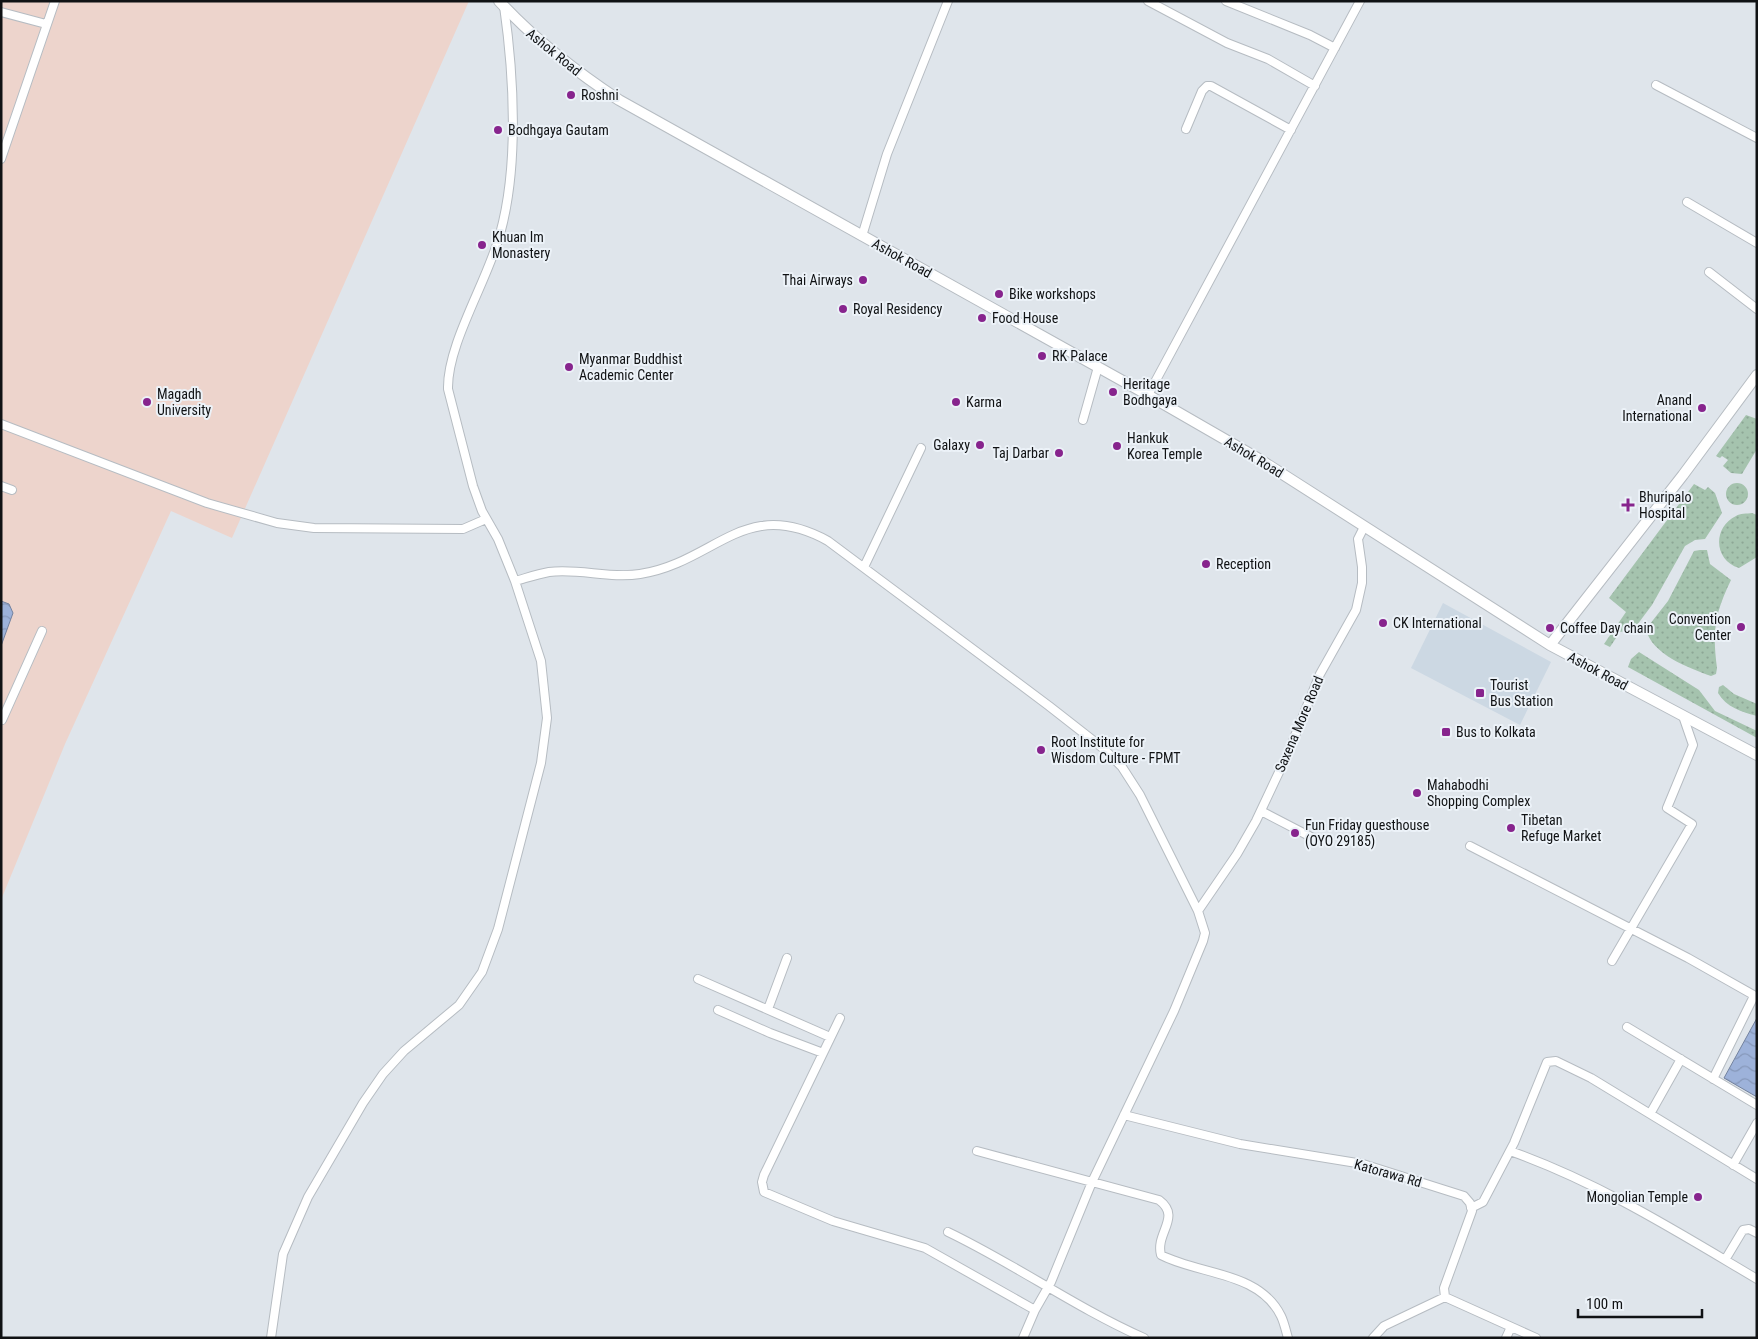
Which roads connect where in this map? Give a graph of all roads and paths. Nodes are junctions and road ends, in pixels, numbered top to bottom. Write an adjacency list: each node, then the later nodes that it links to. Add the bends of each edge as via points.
1 (54, 1): 8 (street)
2 (948, 1): 17 (street, via 887,154)
3 (1148, 1): 10 (street, via 1227,44 1268,58)
4 (1226, 1): 9 (street)
5 (1360, 1): 9 (street)
6 (502, 4): 17 (street, Ashok Road, via 562,61 619,100); 29 (street, via 513,117 505,208 492,261 448,377 450,398 470,475)
7 (1, 12): 8 (street)
8 (46, 24): 15 (street)
9 (1335, 48): 10 (street)
10 (1315, 86): 13 (street)
11 (1656, 86): 14 (street)
12 (1186, 129): 13 (street, via 1202,91 1211,86)
13 (1291, 130): 23 (street)
14 (1757, 138)
15 (2, 156)
16 (1687, 202): 18 (street)
17 (862, 236): 21 (street, Ashok Road)
18 (1757, 242)
19 (1709, 272): 20 (street)
20 (1757, 309)
21 (1098, 367): 23 (street, Ashok Road); 24 (street)
22 (1757, 375): 34 (street)
23 (1148, 395): 30 (street, Ashok Road, via 1259,459)
24 (1083, 420)
25 (1, 424): 29 (street, via 207,503 277,524 314,528 463,528)
26 (921, 448): 31 (street)
27 (1, 486): 28 (street)
28 (12, 490)
29 (486, 519): 32 (street)
30 (1364, 527): 34 (street, Ashok Road); 38 (street, Saxena More Road, via 1358,539 1362,584 1356,610 1320,674)
31 (864, 567): 32 (street, via 814,533 788,526 762,525 654,572 623,575 549,572); 41 (street, via 1091,738 1122,767 1140,795)
32 (516, 581): 73 (street, via 541,661 547,718 539,773 493,944 482,972 466,997 383,1074 308,1197 283,1254)
33 (42, 631): 36 (street)
34 (1550, 645): 35 (street, Ashok Road)
35 (1683, 716): 37 (street, Ashok Road); 42 (street, via 1693,745 1667,808 1692,824)
36 (2, 721)
37 (1757, 755)
38 (1261, 812): 39 (street); 41 (street, Saxena More Road)
39 (1313, 838)
40 (1470, 846): 42 (street)
41 (1198, 911): 57 (street, via 1205,933 1203,941)
42 (1631, 928): 44 (street); 46 (street)
43 (787, 958): 48 (street)
44 (1612, 961)
45 (698, 979): 48 (street)
46 (1755, 996): 54 (street)
47 (718, 1010): 52 (street)
48 (768, 1010): 51 (street)
49 (840, 1018): 51 (street)
50 (1627, 1027): 53 (street)
51 (830, 1037): 52 (street)
52 (823, 1053): 71 (street, via 764,1175 761,1187 764,1192 833,1221 925,1248)
53 (1681, 1059): 54 (street); 56 (street)
54 (1713, 1079): 55 (street)
55 (1757, 1105)
56 (1650, 1114): 60 (street, via 1592,1078 1556,1061 1547,1062); 61 (street)
57 (1124, 1116): 63 (street); 64 (street, Katorawa Rd, via 1240,1144 1363,1164 1464,1196)
58 (1757, 1123): 61 (street)
59 (977, 1151): 63 (street)
60 (1510, 1151): 64 (street, via 1483,1202); 67 (street, via 1588,1182)
61 (1733, 1165): 62 (street)
62 (1757, 1179)
63 (1092, 1182): 69 (street); 76 (street, via 1159,1200 1167,1206 1169,1215 1160,1242 1161,1255 1224,1275 1262,1294 1281,1316)
64 (1471, 1208): 70 (street, via 1470,1222 1444,1288)
65 (948, 1232): 69 (street)
66 (1757, 1233): 67 (street, via 1746,1228 1743,1230)
67 (1725, 1260): 68 (street)
68 (1757, 1279)
69 (1049, 1286): 71 (street); 75 (street, via 1085,1309)
70 (1444, 1297): 72 (street); 77 (street, via 1384,1326)
71 (1035, 1310): 74 (street)
72 (1511, 1327): 78 (street); 79 (street)
73 (270, 1338)
74 (1023, 1338)
75 (1144, 1338)
76 (1288, 1338)
77 (1373, 1338)
78 (1506, 1338)
79 (1536, 1338)

